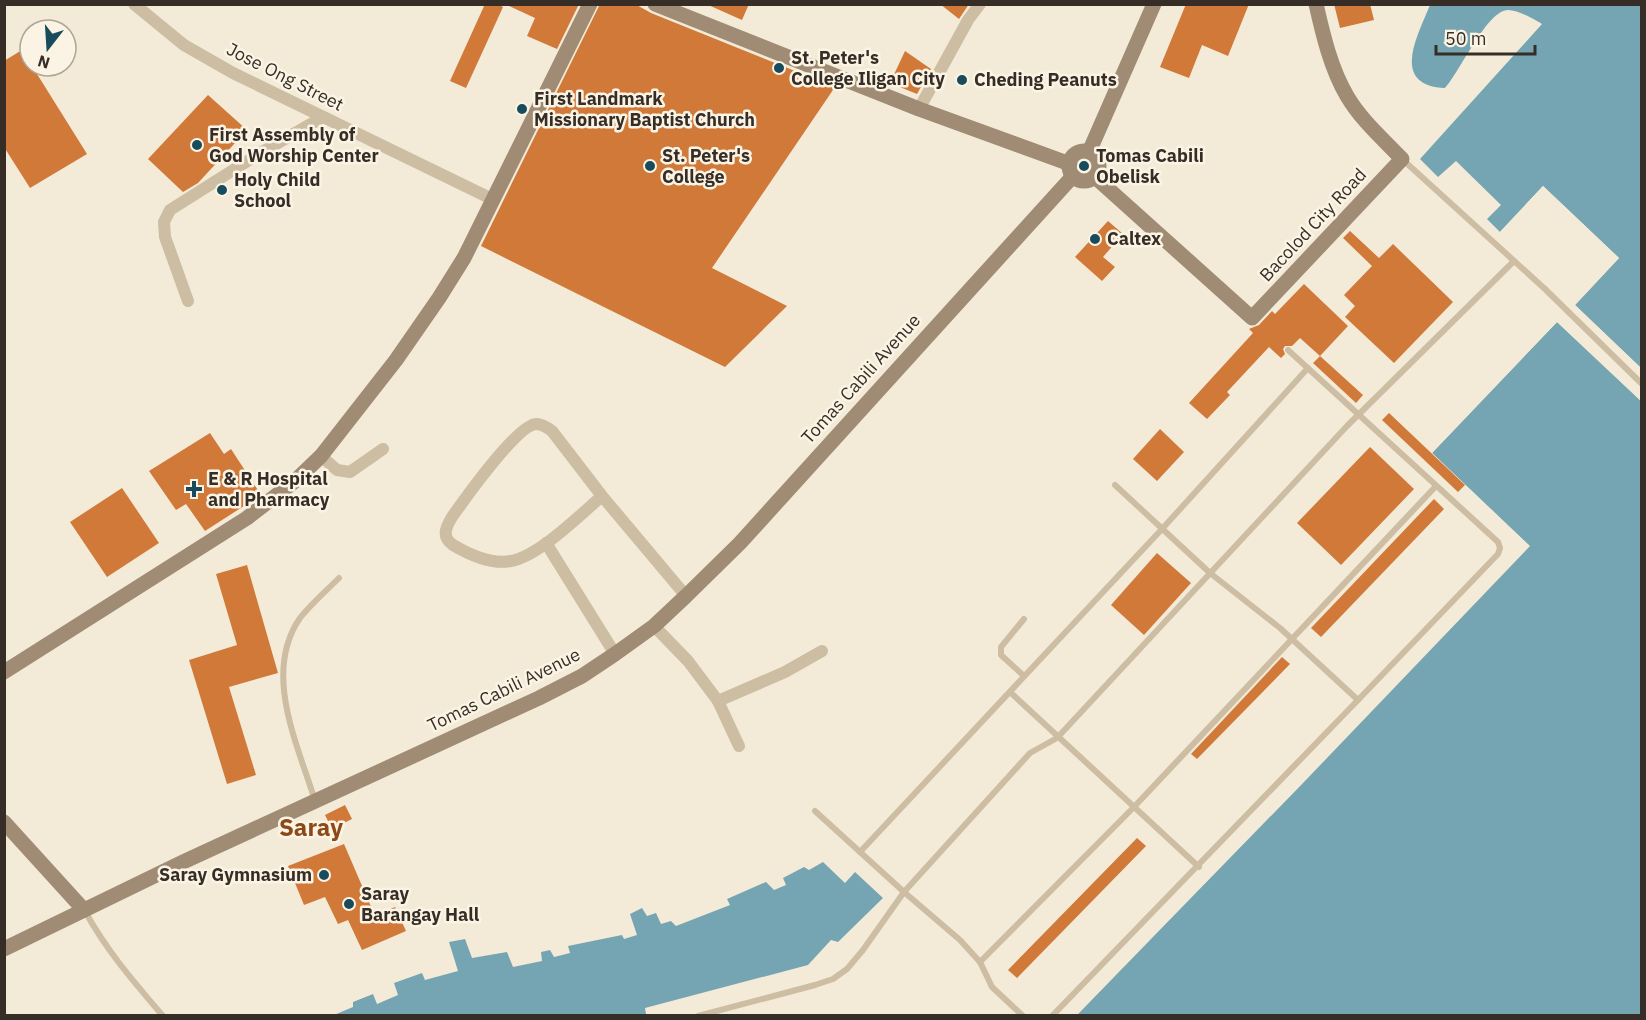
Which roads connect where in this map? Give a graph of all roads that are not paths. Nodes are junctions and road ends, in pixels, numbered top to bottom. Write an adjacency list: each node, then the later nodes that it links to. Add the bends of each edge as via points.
1 (134, 4): 8 (street, Jose Ong Street, via 184,45)
2 (590, 4): 13 (street)
3 (655, 4): 7 (street)
4 (980, 4): 7 (street)
5 (1154, 4): 9 (street)
6 (1316, 4): 10 (street, via 1329,54 1347,97)
7 (920, 109): 11 (street)
8 (323, 117): 13 (street, Jose Ong Street); 15 (street, via 170,210 164,222 165,237)
9 (1089, 152): 11 (street, via 1076,153); 12 (street, via 1100,165)
10 (1402, 159): 12 (street, Bacolod City Road, via 1252,318); 14 (lane)
11 (1071, 170): 12 (street, via 1084,181); 29 (street, Tomas Cabili Avenue, via 740,543)
12 (1095, 177)
13 (494, 200): 21 (street, via 439,298)
14 (1514, 261): 18 (lane); 19 (lane)
15 (188, 301)
16 (1288, 350): 17 (lane)
17 (1308, 368): 19 (lane); 25 (lane)
18 (1641, 384)
19 (1358, 415): 23 (lane); 27 (lane)
20 (383, 449): 21 (street, via 350,472 337,470)
21 (321, 456): 35 (street, via 247,518)
22 (1115, 485): 25 (lane)
23 (1436, 486): 32 (lane); 38 (lane, via 1498,542 1498,554)
24 (602, 496): 26 (street); 26 (street, via 552,431 537,424 529,426 499,456 452,517 445,533 450,543 467,553 494,561 512,561); 29 (street)
25 (1162, 528): 27 (lane); 36 (lane)
26 (546, 543): 34 (street)
27 (1210, 573): 32 (lane); 40 (lane)
28 (339, 578): 42 (lane, via 300,619 287,644 282,669 284,700)
29 (686, 596): 31 (street, Tomas Cabili Avenue)
30 (1024, 619): 36 (lane, via 1000,651)
31 (654, 626): 34 (street, Tomas Cabili Avenue); 39 (street, via 688,661)
32 (1293, 640): 38 (lane); 43 (lane)
33 (822, 651): 39 (street, via 786,672)
34 (615, 654): 42 (street, Tomas Cabili Avenue, via 539,698)
35 (4, 672)
36 (1024, 675): 37 (lane)
37 (1010, 692): 40 (lane); 46 (lane)
38 (1358, 700): 47 (lane)
39 (718, 702): 41 (street)
40 (1057, 738): 43 (lane); 48 (lane, via 1030,753)
41 (739, 746)
42 (315, 801): 49 (street, Tomas Cabili Avenue)
43 (1134, 807): 47 (lane); 51 (lane)
44 (815, 811): 46 (lane)
45 (4, 822): 49 (street)
46 (860, 852): 48 (lane)
47 (1199, 867): 55 (lane)
48 (904, 892): 51 (lane); 53 (lane, via 863,950 833,979)
49 (84, 910): 50 (street, Tomas Cabili Avenue); 52 (lane, via 125,972)
50 (4, 949)
51 (980, 962): 54 (lane, via 992,987)
52 (163, 1016)
53 (698, 1016)
54 (1023, 1016)
55 (1052, 1016)

